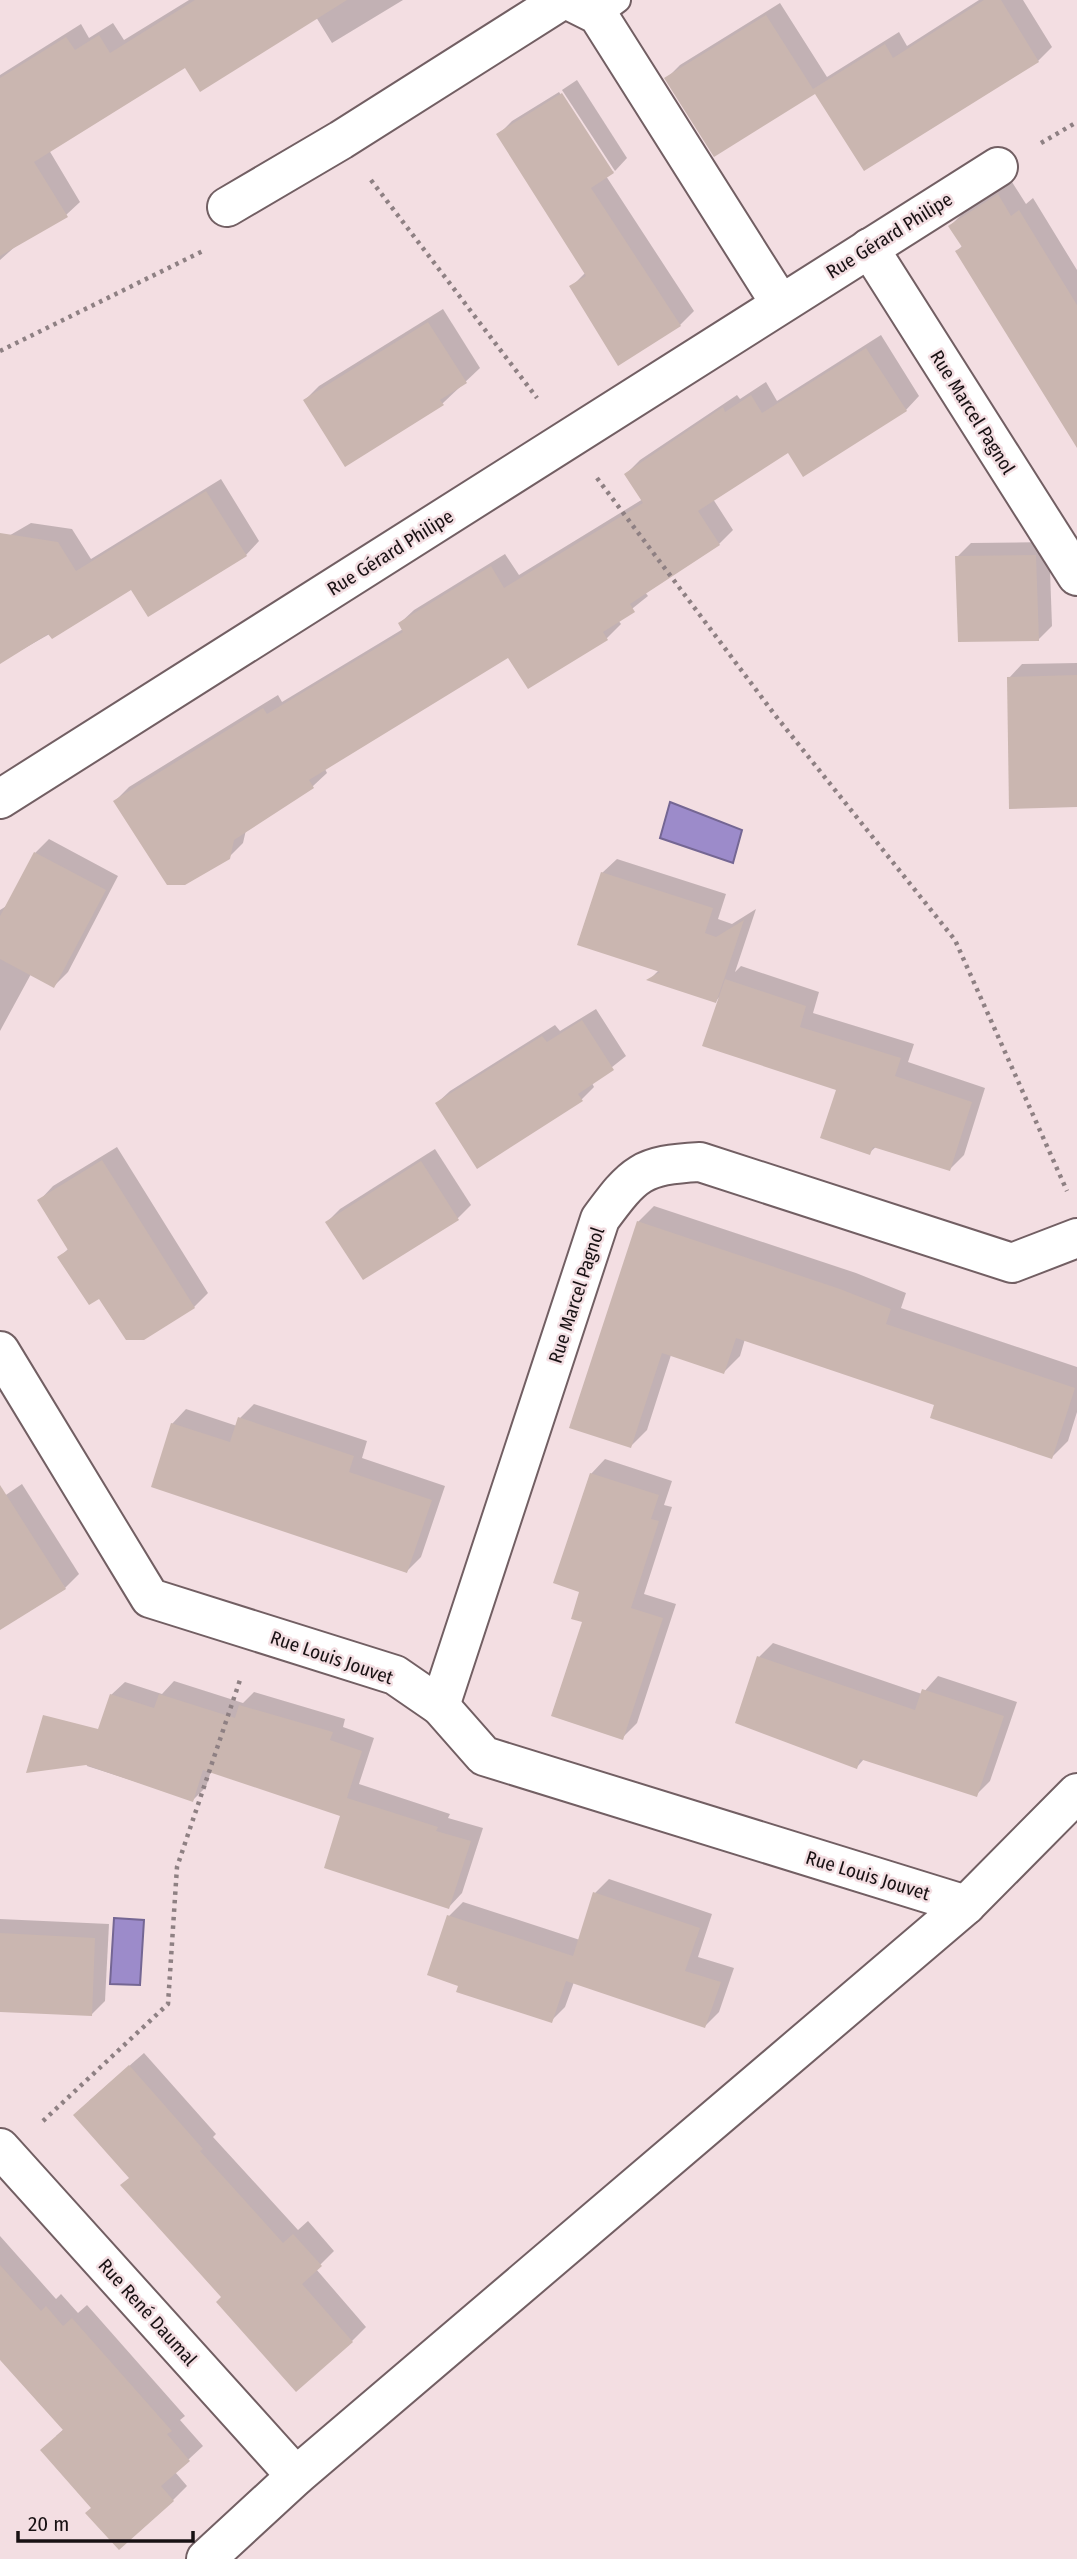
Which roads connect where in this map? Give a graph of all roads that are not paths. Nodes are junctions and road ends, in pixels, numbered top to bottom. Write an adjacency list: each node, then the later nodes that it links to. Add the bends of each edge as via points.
1 (562, 0): 4 (street)
2 (595, 5): 6 (street)
3 (998, 167): 5 (street, Rue Gérard Philipe)
4 (227, 207)
5 (869, 248): 6 (street, Rue Gérard Philipe); 7 (street, Rue Marcel Pagnol)
6 (780, 303): 8 (street, Rue Gérard Philipe)
7 (1077, 576)
8 (0, 799)
9 (1074, 1220): 11 (street, Rue Marcel Pagnol, via 1012,1263 700,1162 661,1164 629,1180 600,1219)
10 (0, 1351): 11 (street, Rue Louis Jouvet, via 150,1598 395,1675)
11 (440, 1706): 13 (street, Rue Louis Jouvet, via 484,1756)
12 (1077, 1793): 13 (street)
13 (966, 1905): 15 (street)
14 (3, 2152): 15 (street, Rue René Daumal)
15 (296, 2476): 16 (street)
16 (206, 2559)

